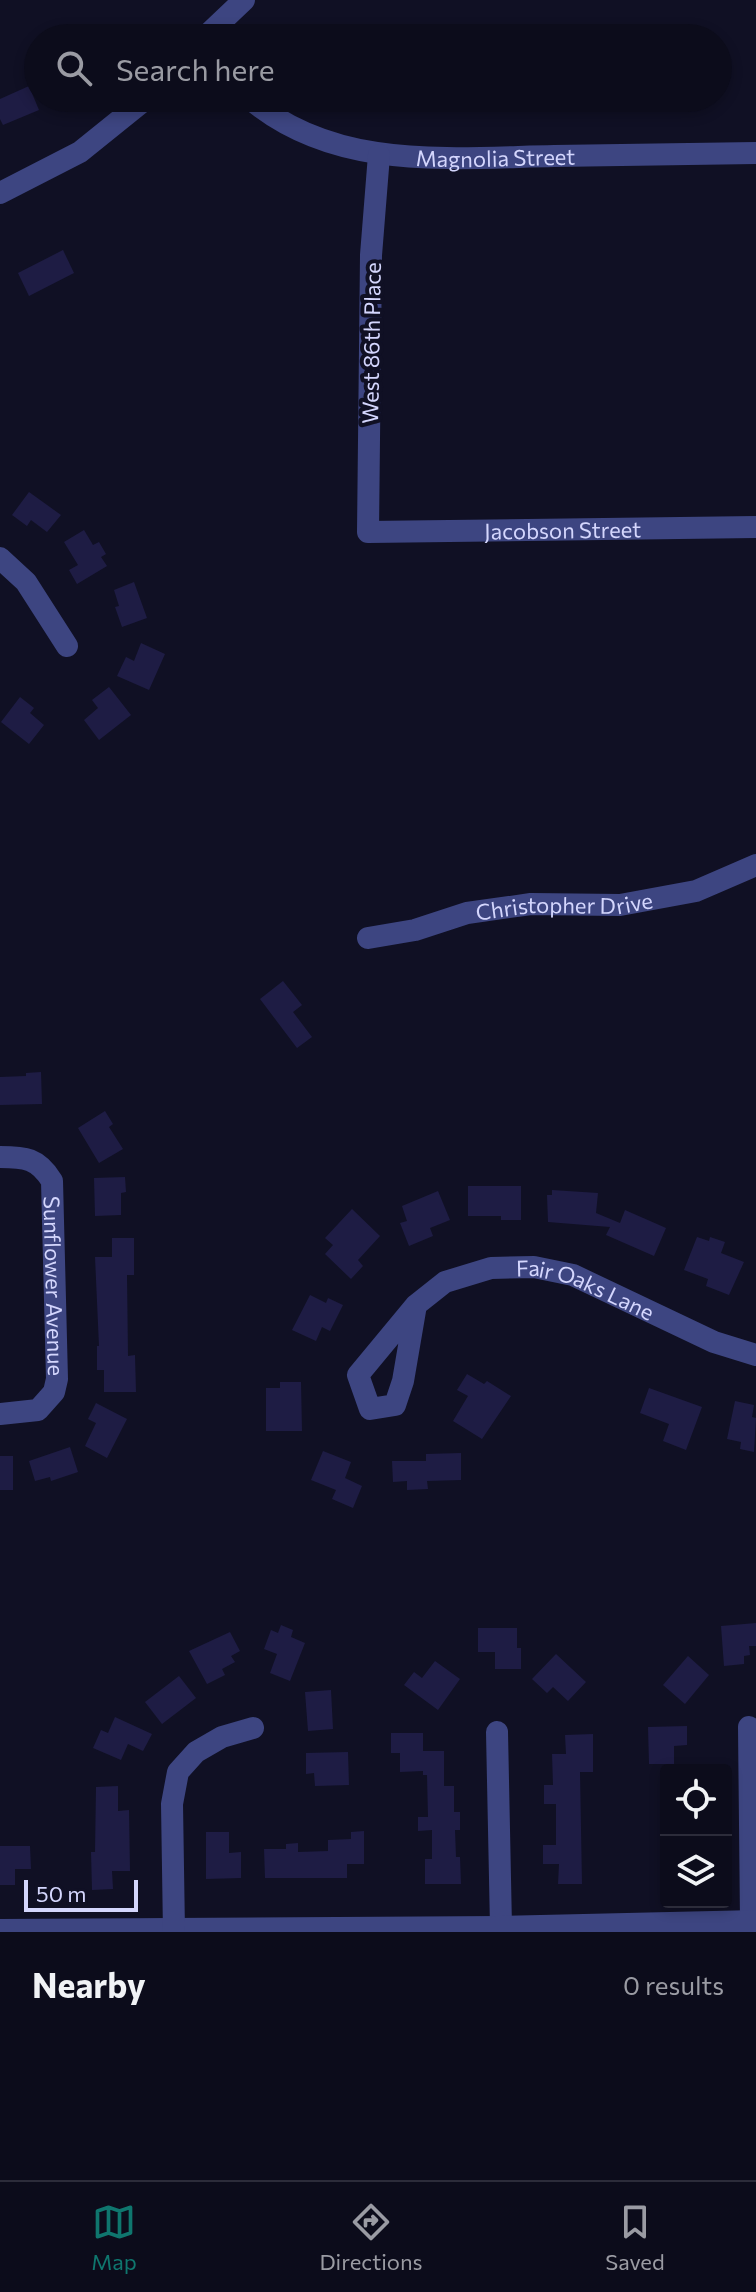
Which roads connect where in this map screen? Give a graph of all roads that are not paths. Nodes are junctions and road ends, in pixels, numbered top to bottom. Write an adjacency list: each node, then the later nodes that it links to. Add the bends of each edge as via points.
1 (244, 0): 2 (street)
2 (219, 24)
3 (130, 112): 7 (street, via 80,152)
4 (268, 112): 6 (street, Magnolia Street, via 317,138)
5 (756, 153): 6 (street, Magnolia Street)
6 (379, 155): 9 (street, West 86th Place, via 371,255)
7 (0, 193)
8 (756, 527): 9 (street, Jacobson Street)
9 (368, 532)
10 (0, 558): 11 (street, via 26,582)
11 (67, 646)
12 (756, 865): 13 (street, Christopher Drive, via 696,891 620,905 531,904 467,913)
13 (368, 938)
14 (0, 1157): 17 (street, Sunflower Avenue, via 36,1160 52,1181 57,1379 46,1403 29,1413)
15 (416, 1305): 16 (street, Fair Oaks Lane, via 445,1282 491,1268 534,1267 573,1275 714,1342)
16 (756, 1355)
17 (0, 1414)
18 (749, 1727): 21 (street)
19 (253, 1728): 24 (street, via 196,1752 178,1772 172,1804)
20 (497, 1732): 22 (street)
21 (754, 1921): 22 (street)
22 (501, 1927): 24 (street)
23 (0, 1930): 24 (street)
24 (174, 1930)

